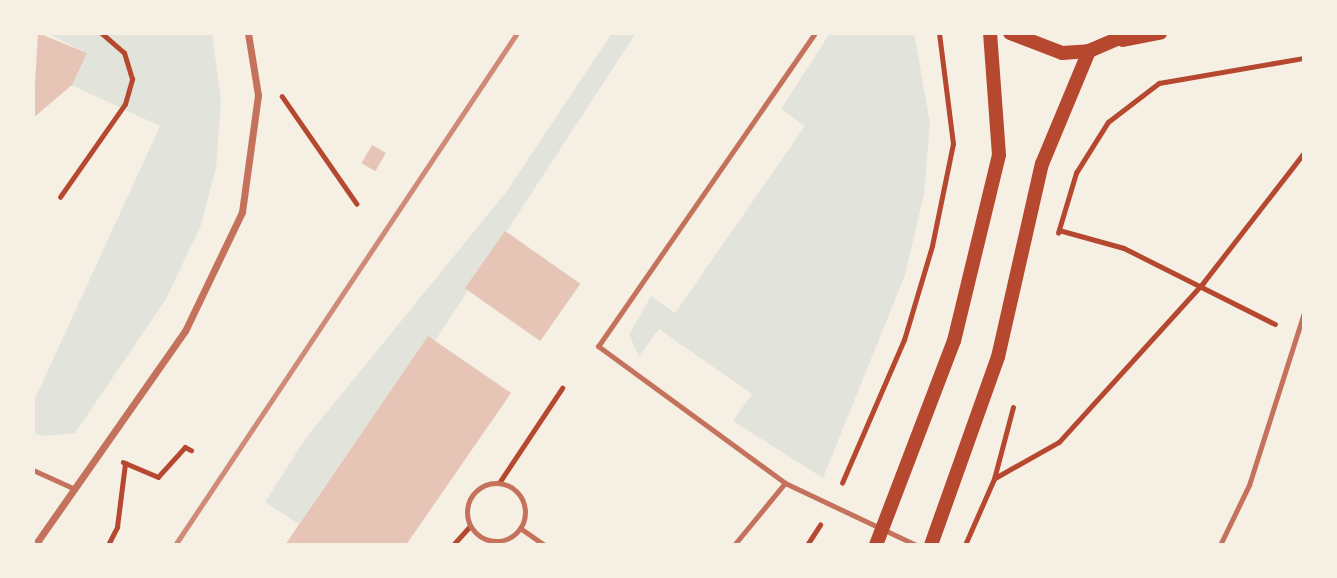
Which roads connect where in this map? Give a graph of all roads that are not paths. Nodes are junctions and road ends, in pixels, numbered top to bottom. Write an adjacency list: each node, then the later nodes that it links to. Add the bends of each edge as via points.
1 (248, 33): 11 (street, via 258,95 242,212 185,331)
2 (815, 33): 10 (lane, via 598,346)
3 (990, 33): 13 (main road, via 999,155 954,341)
4 (1010, 33): 7 (main road, via 1036,47)
5 (1160, 33): 6 (main road)
6 (1127, 37): 7 (main road)
7 (1089, 51): 19 (main road, via 1042,164 999,357)
8 (1304, 313): 20 (lane, via 1249,485)
9 (33, 470): 11 (lane)
10 (785, 483): 13 (lane, via 830,509); 16 (lane)
11 (75, 489): 14 (street)
12 (520, 528): 12 (lane, via 524,503 517,491 499,483 471,496 470,526 498,542); 15 (lane)
13 (883, 531): 17 (main road); 18 (lane)
14 (35, 545)
15 (544, 545)
16 (734, 545)
17 (876, 545)
18 (916, 545)
19 (932, 545)
20 (1220, 545)

